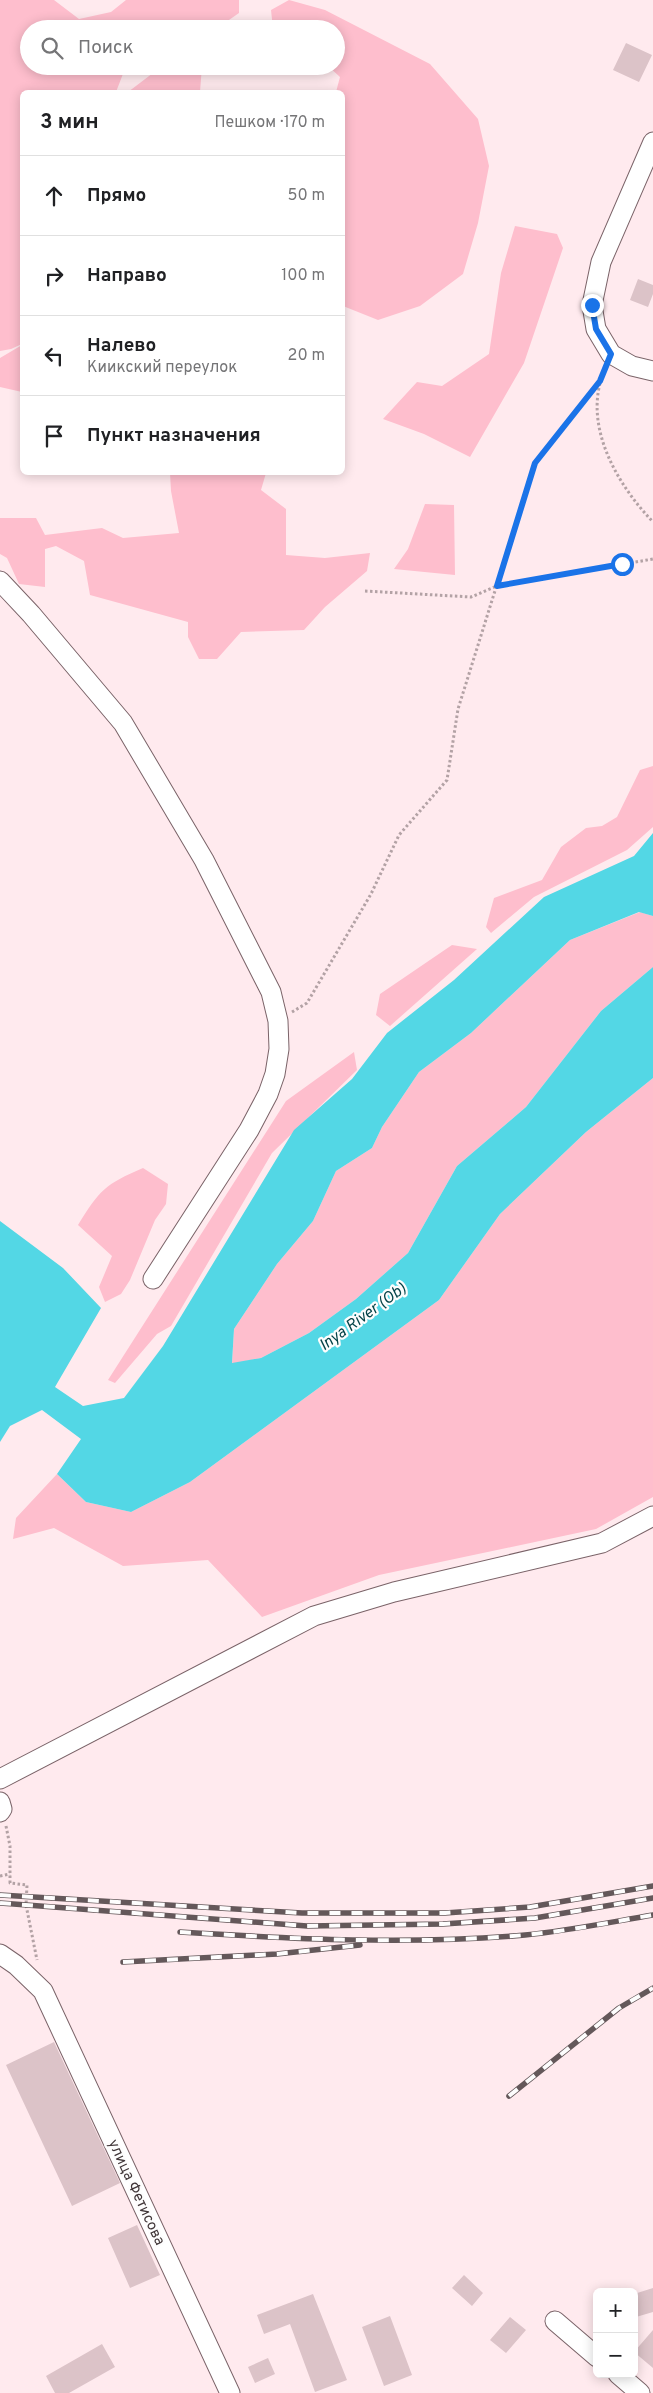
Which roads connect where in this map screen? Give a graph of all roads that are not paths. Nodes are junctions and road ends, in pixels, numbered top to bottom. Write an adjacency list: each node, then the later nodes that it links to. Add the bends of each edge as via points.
1 (653, 142): 2 (street, via 601,262 592,305 596,329 611,354 632,366)
2 (653, 371)
3 (0, 581): 4 (street, via 124,723 204,860 271,992 278,1021 279,1049 268,1094 249,1130)
4 (153, 1279)
5 (653, 1516): 6 (street, via 602,1543 394,1592 314,1616)
6 (0, 1780)
7 (0, 1954): 11 (street, улица Фетисова, via 43,1990)
8 (555, 2322): 9 (street)
9 (593, 2354)
10 (623, 2378): 12 (street)
11 (230, 2393)
12 (640, 2393)

